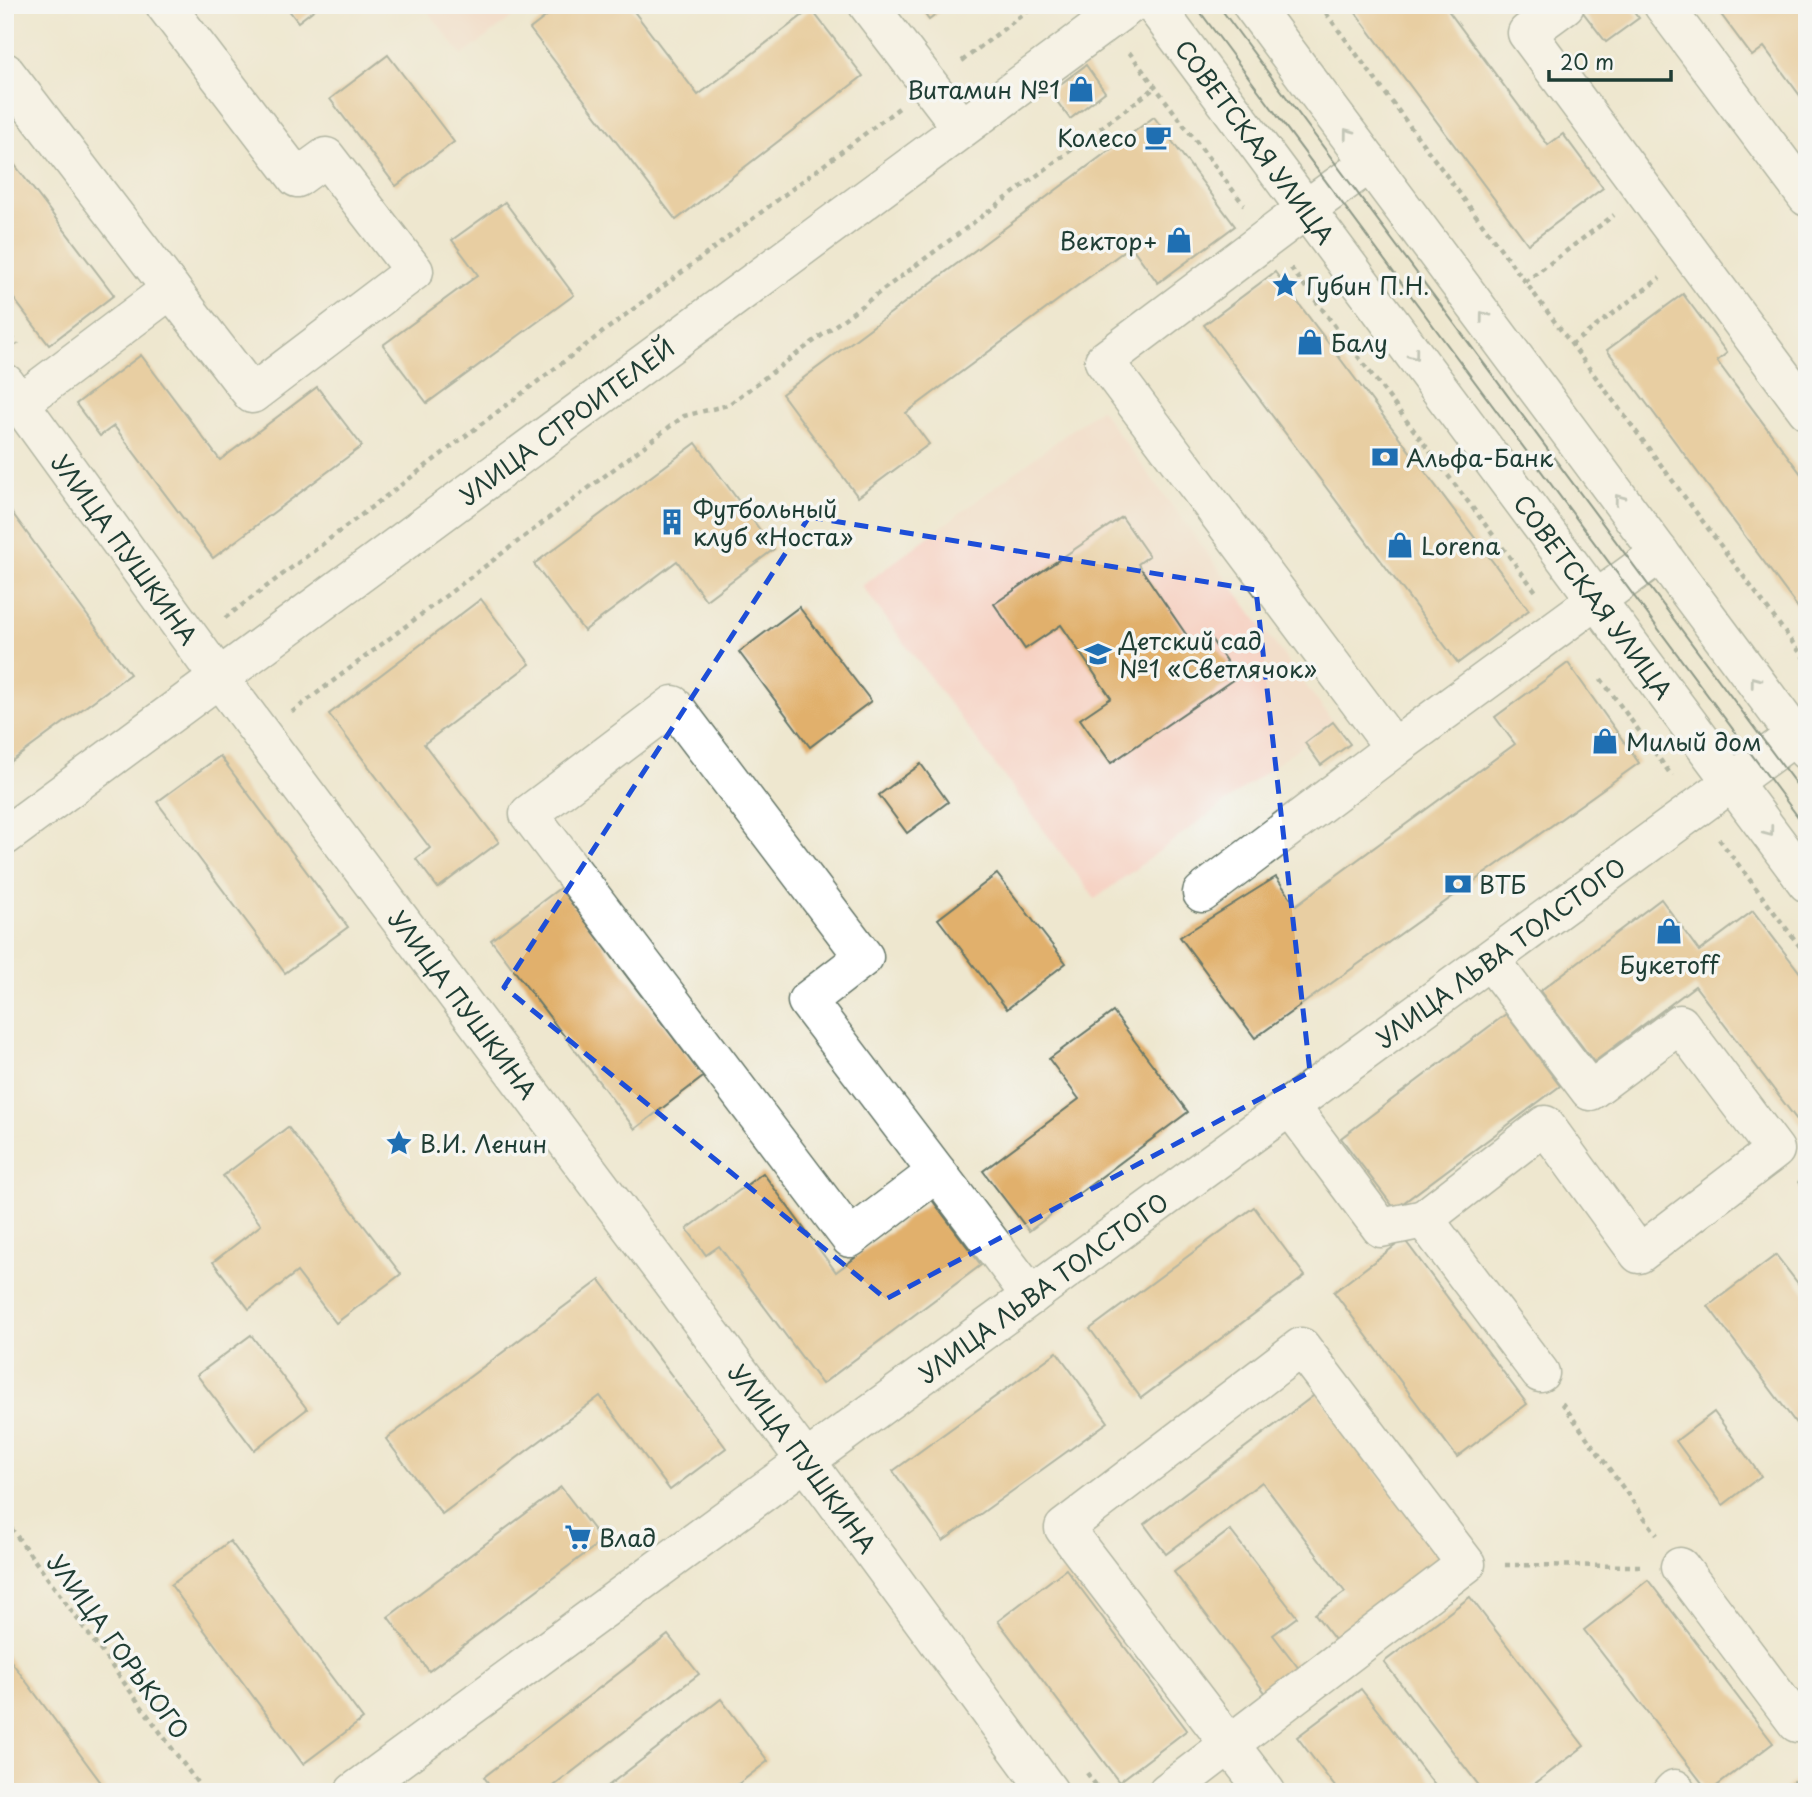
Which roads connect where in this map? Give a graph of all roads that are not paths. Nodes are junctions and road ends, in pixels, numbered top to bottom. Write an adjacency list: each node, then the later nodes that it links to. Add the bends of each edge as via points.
1 (164, 5): 13 (street, via 297,178 326,157 414,271 252,394)
2 (868, 5): 9 (street)
3 (1154, 5): 12 (street, СОВЕТСКАЯ УЛИЦА)
4 (1252, 5): 10 (street, one-way to 4)
5 (1565, 5): 15 (street, via 1527,33)
6 (1663, 5): 11 (street)
7 (1118, 13): 9 (street, УЛИЦА СТРОИТЕЛЕЙ)
8 (5, 72): 13 (street)
9 (962, 128): 18 (street, УЛИЦА СТРОИТЕЛЕЙ)
10 (1370, 163): 12 (street); 16 (street, one-way to 10)
11 (1807, 197)
12 (1306, 209): 17 (street, СОВЕТСКАЯ УЛИЦА, one-way to 17); 20 (street, via 1104,361)
13 (171, 289): 14 (street)
14 (13, 393): 18 (street, УЛИЦА ПУШКИНА)
15 (1807, 410)
16 (1660, 553): 17 (street); 19 (street, one-way to 16)
17 (1596, 600): 20 (street); 21 (street, СОВЕТСКАЯ УЛИЦА)
18 (219, 678): 22 (street, УЛИЦА СТРОИТЕЛЕЙ); 33 (street, УЛИЦА ПУШКИНА)
19 (1803, 738): 21 (street, УЛИЦА ЛЬВА ТОЛСТОГО)
20 (1394, 748): 24 (street)
21 (1732, 782): 23 (street, СОВЕТСКАЯ УЛИЦА, one-way to 23); 25 (street, УЛИЦА ЛЬВА ТОЛСТОГО)
22 (5, 836)
23 (1807, 883)
24 (1202, 893)
25 (1490, 960): 26 (street); 27 (street, УЛИЦА ЛЬВА ТОЛСТОГО)
26 (1590, 1091): 28 (street); 28 (street, via 1680,1024 1775,1150 1639,1254)
27 (1290, 1106): 30 (street, via 1381,1228); 31 (street, УЛИЦА ЛЬВА ТОЛСТОГО)
28 (1545, 1125): 30 (street)
29 (937, 1172): 29 (street, via 807,1001 864,957 673,705 529,814 850,1238); 31 (street)
30 (1424, 1219): 32 (street)
31 (1031, 1296): 33 (street, УЛИЦА ЛЬВА ТОЛСТОГО)
32 (1540, 1373)
33 (806, 1461): 37 (street, УЛИЦА ЛЬВА ТОЛСТОГО); 38 (street, УЛИЦА ПУШКИНА)
34 (1680, 1567): 35 (street, via 1797,1723)
35 (1807, 1716)
36 (1230, 1744): 36 (street, via 1064,1528 1301,1347 1466,1564); 39 (street); 40 (street)
37 (354, 1792)
38 (1049, 1792)
39 (1167, 1792)
40 (1266, 1792)

